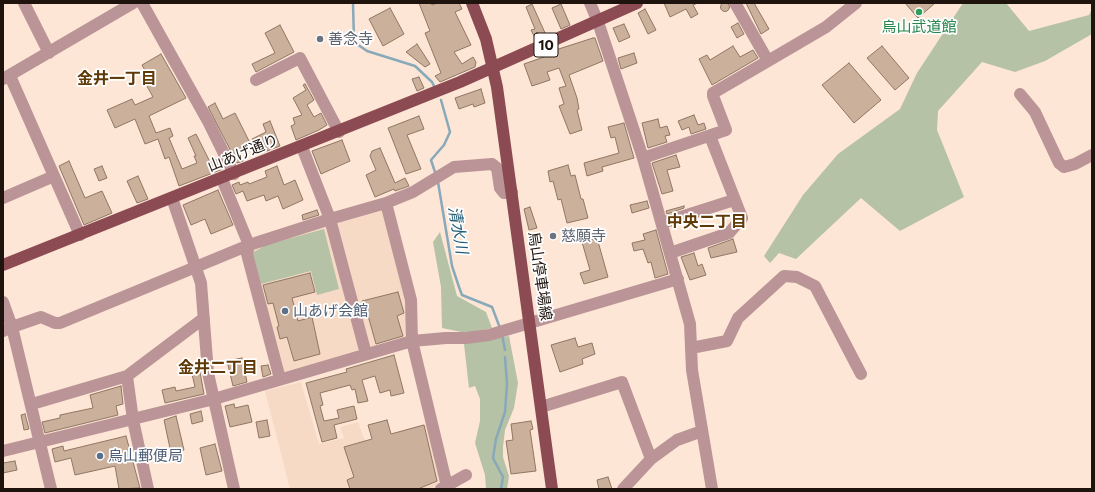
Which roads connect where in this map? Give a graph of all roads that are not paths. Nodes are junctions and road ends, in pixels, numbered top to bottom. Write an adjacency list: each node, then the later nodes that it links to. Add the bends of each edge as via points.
1 (24, 3): 10 (street)
2 (133, 3): 10 (street)
3 (142, 3): 21 (street, via 209,123)
4 (472, 3): 12 (main road, 烏山停車場線)
5 (590, 3): 9 (street)
6 (637, 3): 9 (main road, 10)
7 (735, 3): 11 (street)
8 (856, 3): 11 (street, via 826,27)
9 (598, 22): 12 (main road, 10); 20 (street)
10 (49, 53): 13 (street)
11 (768, 61): 17 (street, via 714,93 726,130)
12 (494, 68): 16 (main road, 山あげ通り); 24 (main road, 烏山停車場線)
13 (6, 78): 22 (street)
14 (256, 80): 16 (street, via 300,58)
15 (1020, 94): 19 (street, via 1035,112 1059,163 1064,167 1069,166)
16 (339, 132): 18 (main road, 山あげ通り)
17 (710, 136): 20 (street); 27 (street)
18 (302, 147): 21 (main road, 山あげ通り); 29 (street)
19 (1092, 154)
20 (643, 158): 30 (street)
21 (234, 174): 23 (main road, 山あげ通り)
22 (54, 176): 25 (street); 31 (street)
23 (222, 179): 26 (main road, 山あげ通り); 32 (street)
24 (512, 192): 28 (street, via 504,193 500,188 497,168 492,164 454,167 413,192); 39 (main road, 烏山停車場線)
25 (3, 198)
26 (172, 198): 31 (main road, 山あげ通り); 35 (street)
27 (734, 200): 30 (street); 33 (street, via 742,218 729,233)
28 (386, 203): 29 (street); 41 (street, via 411,300)
29 (330, 219): 32 (street); 43 (street)
30 (662, 223): 33 (street)
31 (80, 235): 34 (main road, 山あげ通り)
32 (249, 246): 35 (street); 46 (street, via 247,254)
33 (670, 253): 36 (street)
34 (3, 265)
35 (196, 268): 38 (street, via 202,290); 40 (street, via 60,323 41,317)
36 (678, 279): 39 (street); 42 (street, via 690,324)
37 (3, 302): 40 (street)
38 (204, 318): 45 (street); 47 (street, via 205,351)
39 (531, 324): 41 (street, via 466,338); 49 (main road, 烏山停車場線)
40 (7, 329): 48 (street)
41 (412, 341): 43 (street); 56 (street)
42 (691, 348): 44 (street, via 727,341 738,318 784,276 797,277 816,286); 51 (street)
43 (366, 354): 46 (street)
44 (861, 374)
45 (127, 376): 48 (street); 50 (street)
46 (280, 379): 47 (street)
47 (214, 399): 50 (street); 59 (street)
48 (32, 404): 52 (street)
49 (541, 407): 54 (street, via 622,382); 60 (main road, 烏山停車場線)
50 (133, 420): 52 (street); 58 (street)
51 (702, 431): 54 (street, via 677,440); 62 (street)
52 (40, 443): 53 (street); 57 (street)
53 (3, 451)
54 (651, 459): 61 (street)
55 (466, 475): 56 (street)
56 (444, 487)
57 (51, 489)
58 (148, 489)
59 (234, 489)
60 (552, 489)
61 (623, 489)
62 (712, 489)

